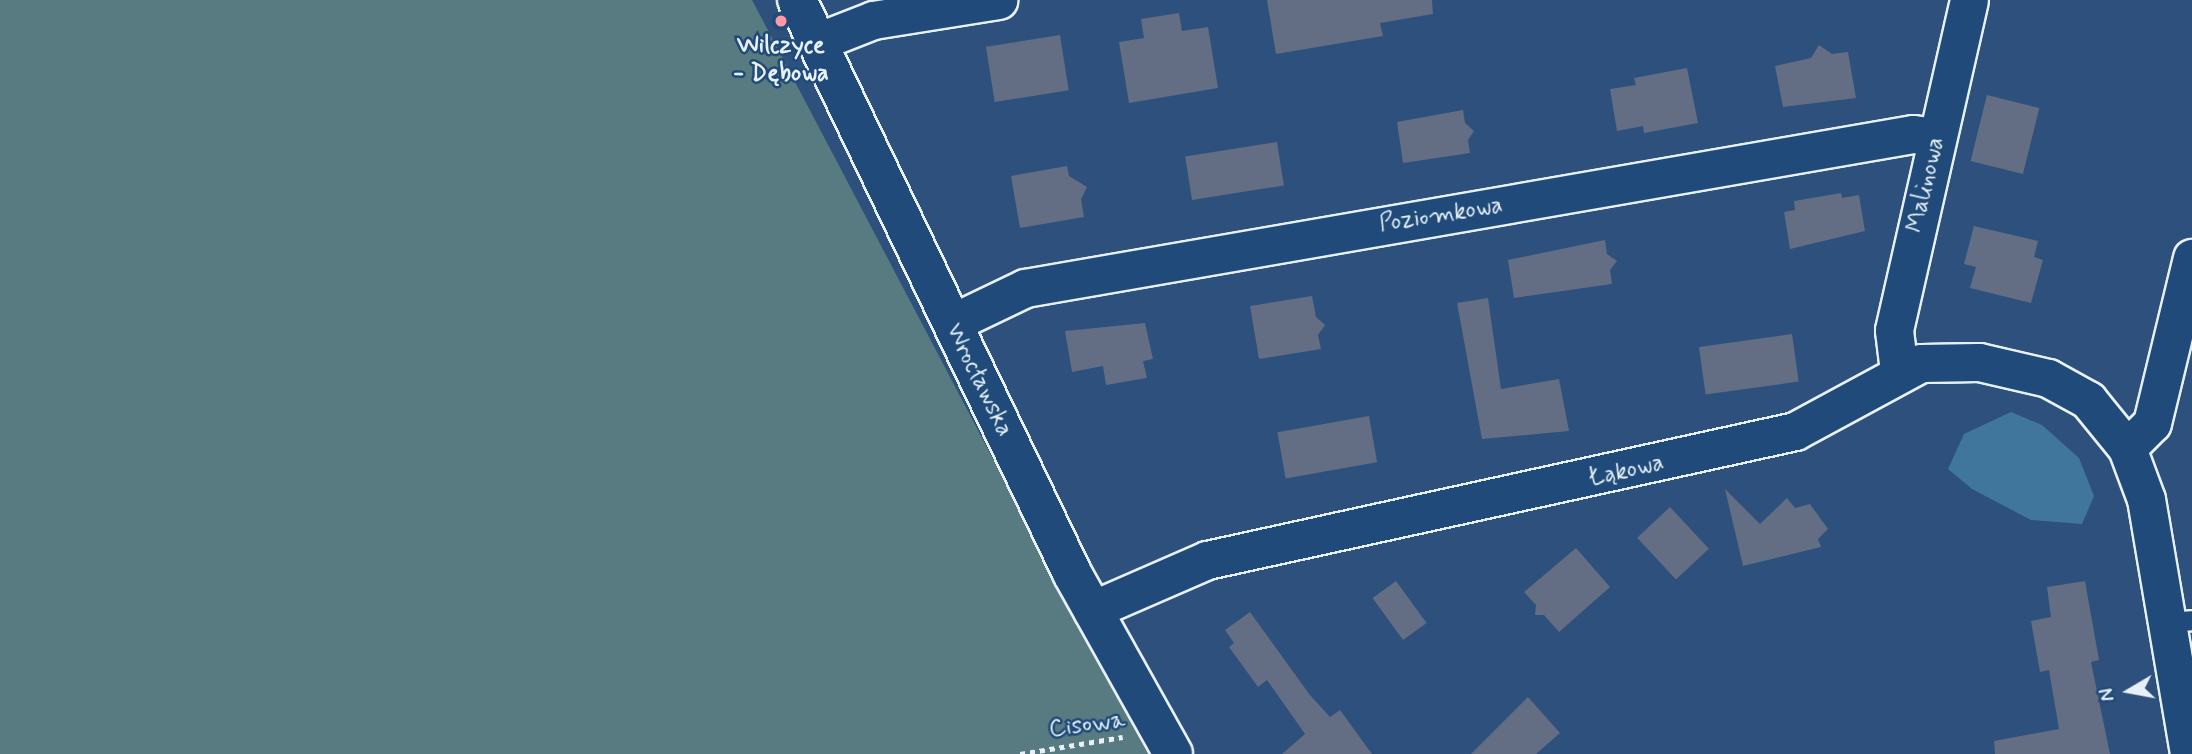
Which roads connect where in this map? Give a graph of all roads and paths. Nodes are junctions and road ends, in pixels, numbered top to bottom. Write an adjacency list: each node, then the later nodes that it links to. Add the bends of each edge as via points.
1 (797, 0): 4 (street, Wrocławska)
2 (998, 0): 4 (street, via 873,20)
3 (1969, 0): 5 (street, Malinowa)
4 (817, 42): 7 (street, Wrocławska)
5 (1937, 137): 7 (street, Poziomkowa, via 1913,134 1025,288); 9 (street, Malinowa, via 1894,330)
6 (2192, 258): 8 (street)
7 (952, 323): 11 (street, Wrocławska)
8 (2183, 350): 10 (street, via 2152,423)
9 (1899, 372): 10 (street, Łąkowa, via 1921,363 1961,360 2048,378 2088,400); 11 (street, Łąkowa, via 1795,430 1207,560)
10 (2127, 448): 12 (street, Łąkowa, via 2146,499)
11 (1092, 610): 13 (street, Wrocławska)
12 (2179, 621): 15 (street, Łąkowa)
13 (1165, 741): 14 (path, Cisowa, via 1147,734)
14 (1020, 754)
15 (2189, 754)

